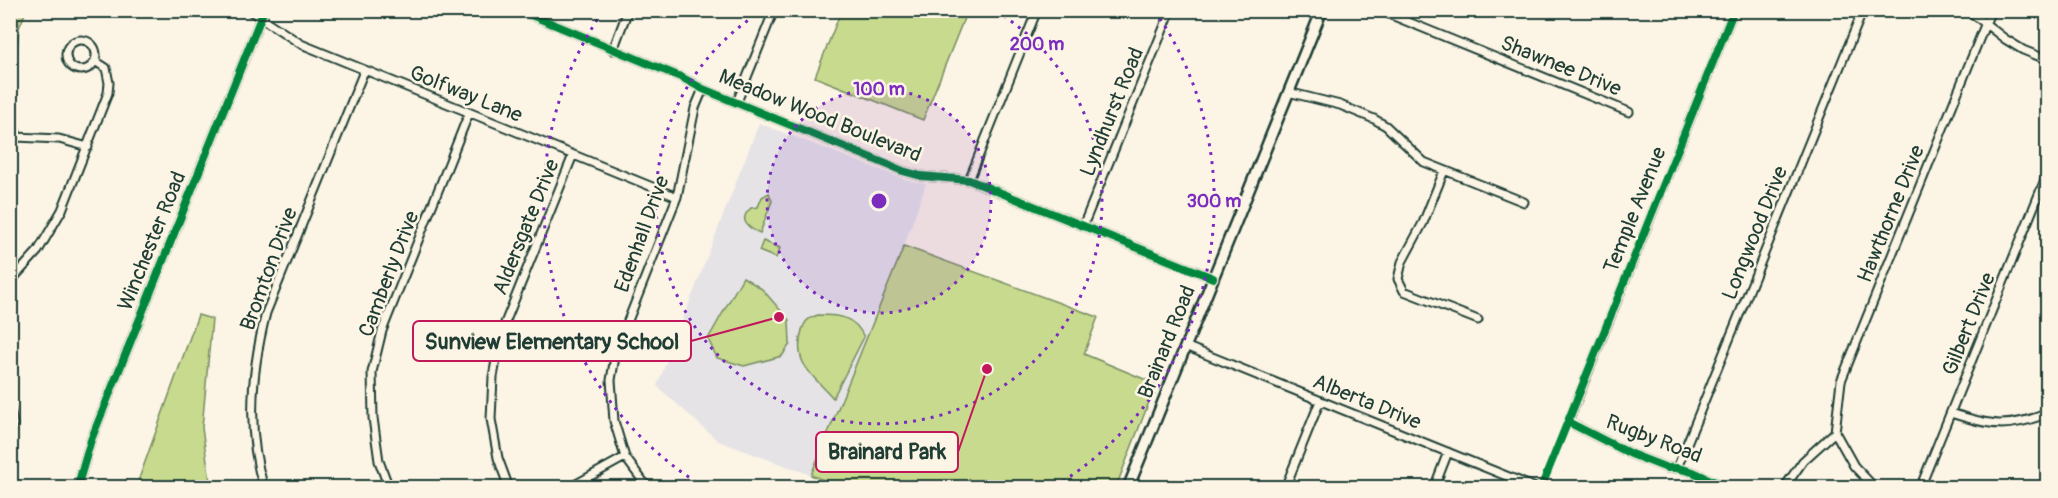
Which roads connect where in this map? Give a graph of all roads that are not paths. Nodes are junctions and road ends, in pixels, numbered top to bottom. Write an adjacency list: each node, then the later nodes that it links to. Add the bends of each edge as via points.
1 (249, 10): 13 (street, Golfway Lane)
2 (519, 10): 15 (street, Meadow Wood Boulevard)
3 (628, 10): 15 (street)
4 (774, 10): 21 (street)
5 (1036, 10): 31 (street)
6 (1171, 10): 34 (street, Lyndhurst Road)
7 (1322, 10): 20 (main road, Brainard Road)
8 (1379, 10): 22 (street, Shawnee Drive)
9 (1734, 10): 43 (street, Temple Avenue)
10 (1863, 10): 48 (street, Longwood Drive)
11 (1968, 10): 14 (street)
12 (1991, 10): 14 (street, Hawthorne Drive)
13 (263, 14): 18 (street, Golfway Lane, via 301,44); 49 (street, Winchester Road, via 91,440)
14 (1986, 23): 16 (street, via 2023,50); 45 (street, Hawthorne Drive, via 1841,381)
15 (614, 50): 19 (street, Meadow Wood Boulevard)
16 (2048, 60)
17 (96, 61): 17 (street, via 96,49 88,41 70,44 68,62 76,69 88,69); 27 (street, via 106,69 108,93)
18 (364, 71): 23 (street, Golfway Lane); 50 (street, Bromton Drive, via 266,313 259,340 254,433)
19 (704, 89): 21 (street, Meadow Wood Boulevard); 32 (street, Edenhall Drive, via 695,108)
20 (1288, 92): 29 (street, via 1340,105 1374,119 1424,162); 35 (main road, Brainard Road)
21 (736, 102): 31 (street, Meadow Wood Boulevard, via 903,171)
22 (1629, 112)
23 (470, 113): 28 (street, Golfway Lane); 51 (street, Camberly Drive, via 382,331 372,372 379,461)
24 (10, 123): 25 (street)
25 (16, 137): 26 (street); 27 (street, via 59,139)
26 (10, 147)
27 (87, 147): 36 (street, via 52,229)
28 (573, 155): 32 (street, Golfway Lane); 52 (street, Aldersgate Drive, via 501,333 491,418 498,458)
29 (1444, 171): 33 (street); 37 (street, via 1398,279 1404,291)
30 (2048, 172): 42 (street, Gilbert Drive)
31 (969, 180): 34 (street, Meadow Wood Boulevard)
32 (676, 197): 47 (street, Edenhall Drive, via 616,351 611,380 614,421)
33 (1524, 202)
34 (1083, 226): 35 (street, Meadow Wood Boulevard)
35 (1213, 278): 38 (main road, Brainard Road)
36 (10, 282)
37 (1478, 320)
38 (1185, 346): 39 (street, Alberta Drive); 55 (main road, Brainard Road)
39 (1320, 401): 46 (street, Alberta Drive); 56 (street)
40 (10, 408): 44 (street)
41 (2048, 412): 42 (street, via 2006,425 1982,423)
42 (1951, 413): 62 (street, Gilbert Drive)
43 (1568, 422): 48 (street, Rugby Road, via 1631,454)
44 (10, 432)
45 (1835, 432): 60 (street, via 1802,463); 61 (street, via 1854,466)
46 (1448, 452): 57 (street); 58 (street, Alberta Drive)
47 (625, 457): 53 (street); 54 (street, Edenhall Drive)
48 (1677, 468): 59 (street, Rugby Road)
49 (77, 488)
50 (264, 488)
51 (389, 488)
52 (509, 488)
53 (569, 488)
54 (648, 488)
55 (1128, 488)
56 (1285, 488)
57 (1434, 488)
58 (1536, 488)
59 (1728, 488)
60 (1784, 488)
61 (1875, 488)
62 (1920, 488)

